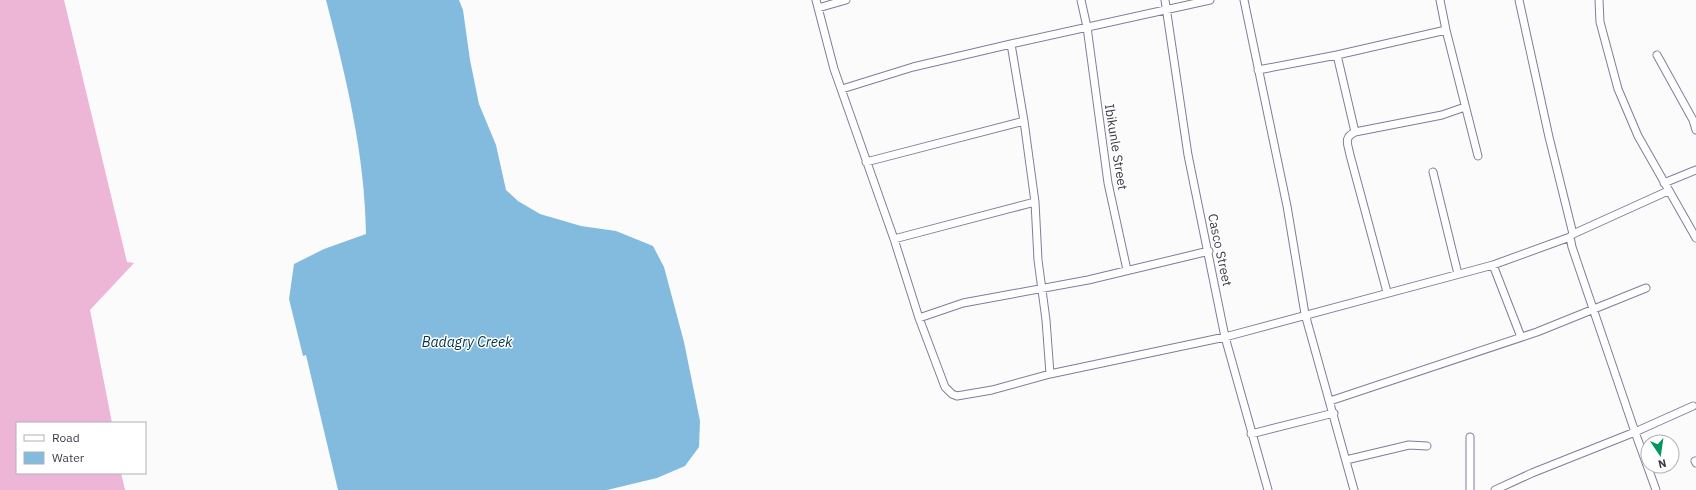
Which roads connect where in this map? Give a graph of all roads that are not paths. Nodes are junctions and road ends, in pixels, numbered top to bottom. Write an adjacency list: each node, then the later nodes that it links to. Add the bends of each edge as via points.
1 (816, 0): 10 (street)
2 (846, 0): 10 (street)
3 (1081, 0): 12 (street, Ibikunle Street)
4 (1165, 0): 11 (street, Casco Street)
5 (1210, 0): 11 (street)
6 (1244, 0): 17 (street)
7 (1440, 0): 13 (street)
8 (1519, 0): 30 (street)
9 (1599, 0): 27 (street, via 1600,22 1618,89 1638,136)
10 (818, 8): 18 (street)
11 (1166, 10): 12 (street); 33 (street, Casco Street, via 1188,155)
12 (1086, 27): 14 (street); 35 (street, Ibikunle Street, via 1108,183)
13 (1446, 30): 15 (street); 19 (street)
14 (1011, 44): 18 (street, via 913,67); 20 (street)
15 (1337, 55): 17 (street); 22 (street)
16 (1657, 55): 21 (street)
17 (1258, 70): 41 (street, via 1287,206)
18 (842, 89): 24 (street)
19 (1465, 107): 22 (street, via 1442,115); 23 (street)
20 (1024, 120): 24 (street); 29 (street)
21 (1696, 130)
22 (1355, 132): 39 (street, via 1347,139 1350,155)
23 (1478, 156)
24 (866, 162): 32 (street)
25 (1696, 170): 27 (street)
26 (1433, 172): 36 (street)
27 (1664, 183): 28 (street)
28 (1668, 191): 30 (street); 31 (street)
29 (1035, 202): 32 (street); 38 (street)
30 (1572, 236): 34 (street); 40 (street, via 1572,247)
31 (1696, 238)
32 (894, 239): 42 (street)
33 (1209, 251): 35 (street); 43 (street, Casco Street)
34 (1493, 265): 36 (street); 44 (street)
35 (1127, 270): 38 (street)
36 (1458, 274): 39 (street)
37 (1646, 288): 40 (street)
38 (1042, 289): 42 (street, via 963,303); 45 (street)
39 (1387, 292): 41 (street)
40 (1593, 310): 44 (street); 49 (street)
41 (1305, 314): 43 (street); 46 (street)
42 (919, 318): 45 (street, via 945,387 952,394 957,396 992,390)
43 (1225, 337): 45 (street); 50 (street, Casco Street)
44 (1521, 337): 46 (street)
45 (1050, 374)
46 (1330, 401): 48 (street)
47 (1693, 406): 49 (street)
48 (1334, 413): 50 (street); 53 (street)
49 (1635, 432): 57 (street); 58 (street)
50 (1251, 434): 54 (street, Casco Street)
51 (1470, 438): 56 (street)
52 (1427, 446): 53 (street, via 1409,445)
53 (1346, 460): 55 (street)
54 (1268, 490)
55 (1354, 490)
56 (1470, 490)
57 (1495, 490)
58 (1656, 490)

